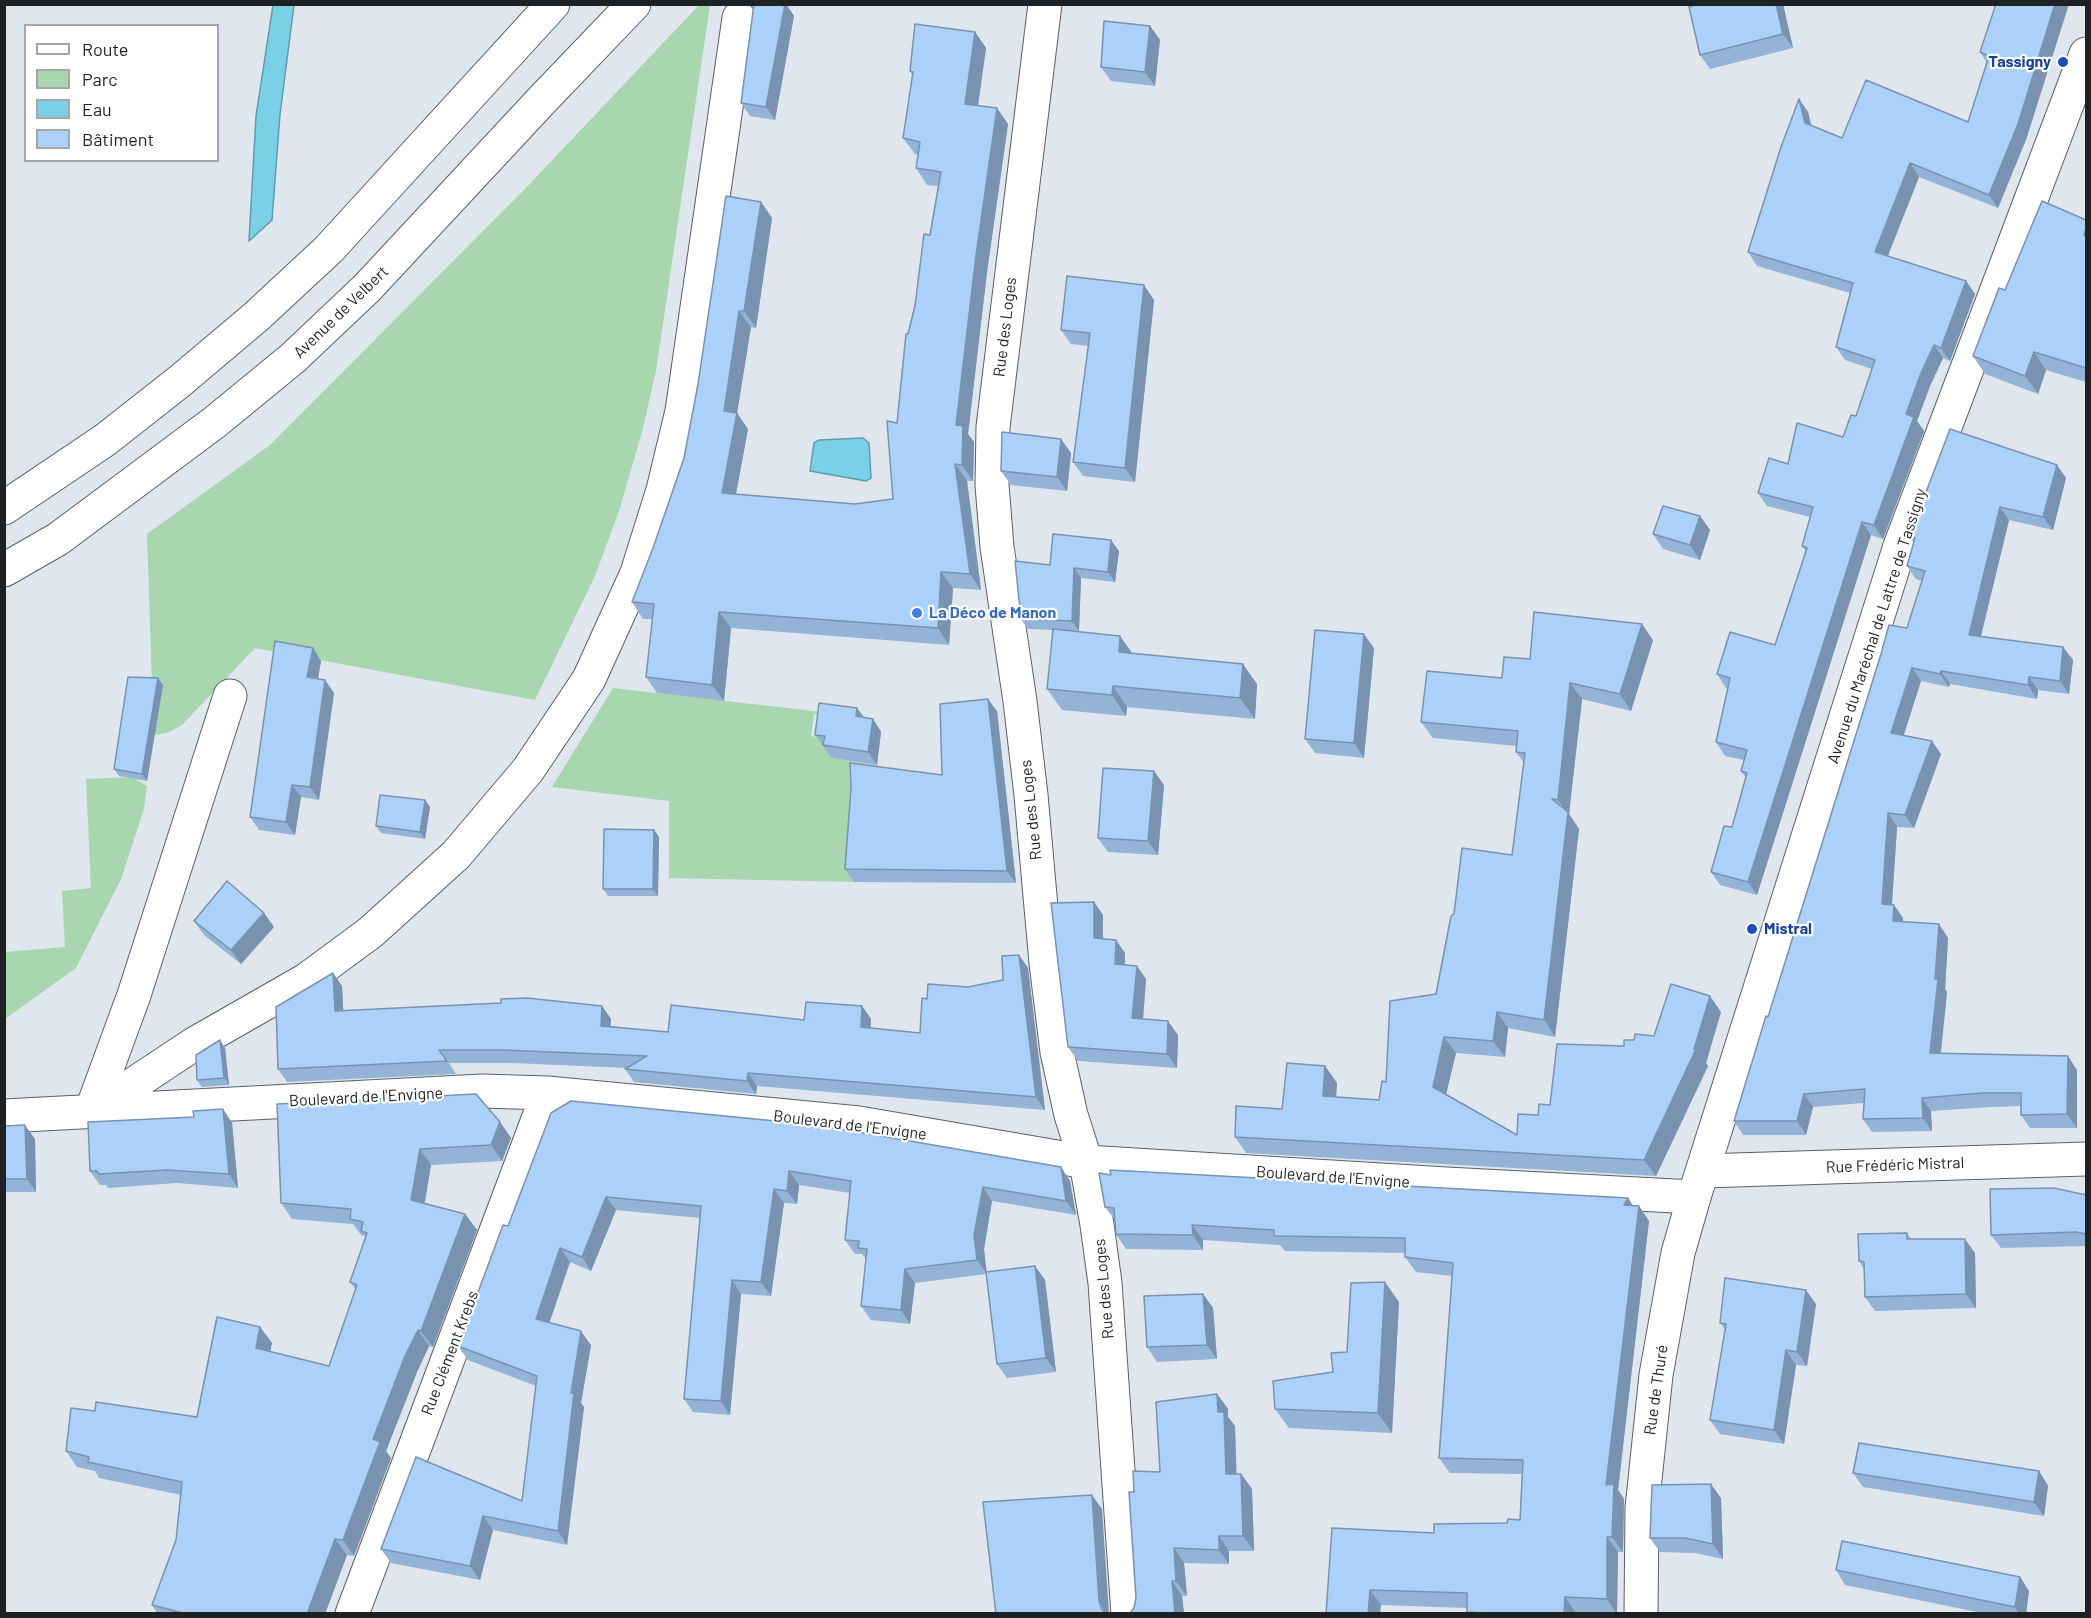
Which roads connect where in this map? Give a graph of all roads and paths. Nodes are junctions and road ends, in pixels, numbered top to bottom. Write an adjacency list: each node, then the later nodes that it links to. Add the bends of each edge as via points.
1 (553, 4): 6 (street, via 329,249 257,316 105,440)
2 (634, 4): 7 (street, Avenue de Velbert, via 367,288 293,358 215,422 58,539)
3 (1045, 4): 13 (street, Rue des Loges, via 993,427 992,485 1057,1052)
4 (739, 18): 10 (street, via 682,411 637,573 589,679 528,770 456,855 371,932 306,980 194,1044)
5 (2086, 54): 14 (street, Avenue du Maréchal de Lattre de Tassigny, via 1900,546)
6 (4, 508)
7 (4, 570)
8 (230, 696): 10 (street, via 134,995)
9 (548, 1093): 10 (street, Boulevard de l'Envigne, via 482,1091); 13 (street, Boulevard de l'Envigne, via 860,1123); 15 (street, Rue Clément Krebs)
10 (91, 1112): 11 (street, Boulevard de l'Envigne)
11 (4, 1116)
12 (2086, 1159): 14 (street, Rue Frédéric Mistral)
13 (1086, 1162): 14 (street, Boulevard de l'Envigne, via 1446,1184); 16 (street, Rue des Loges, via 1105,1283)
14 (1699, 1184): 17 (street, Rue de Thuré, via 1678,1253 1656,1375 1642,1508)
15 (352, 1614)
16 (1128, 1614)
17 (1641, 1614)

